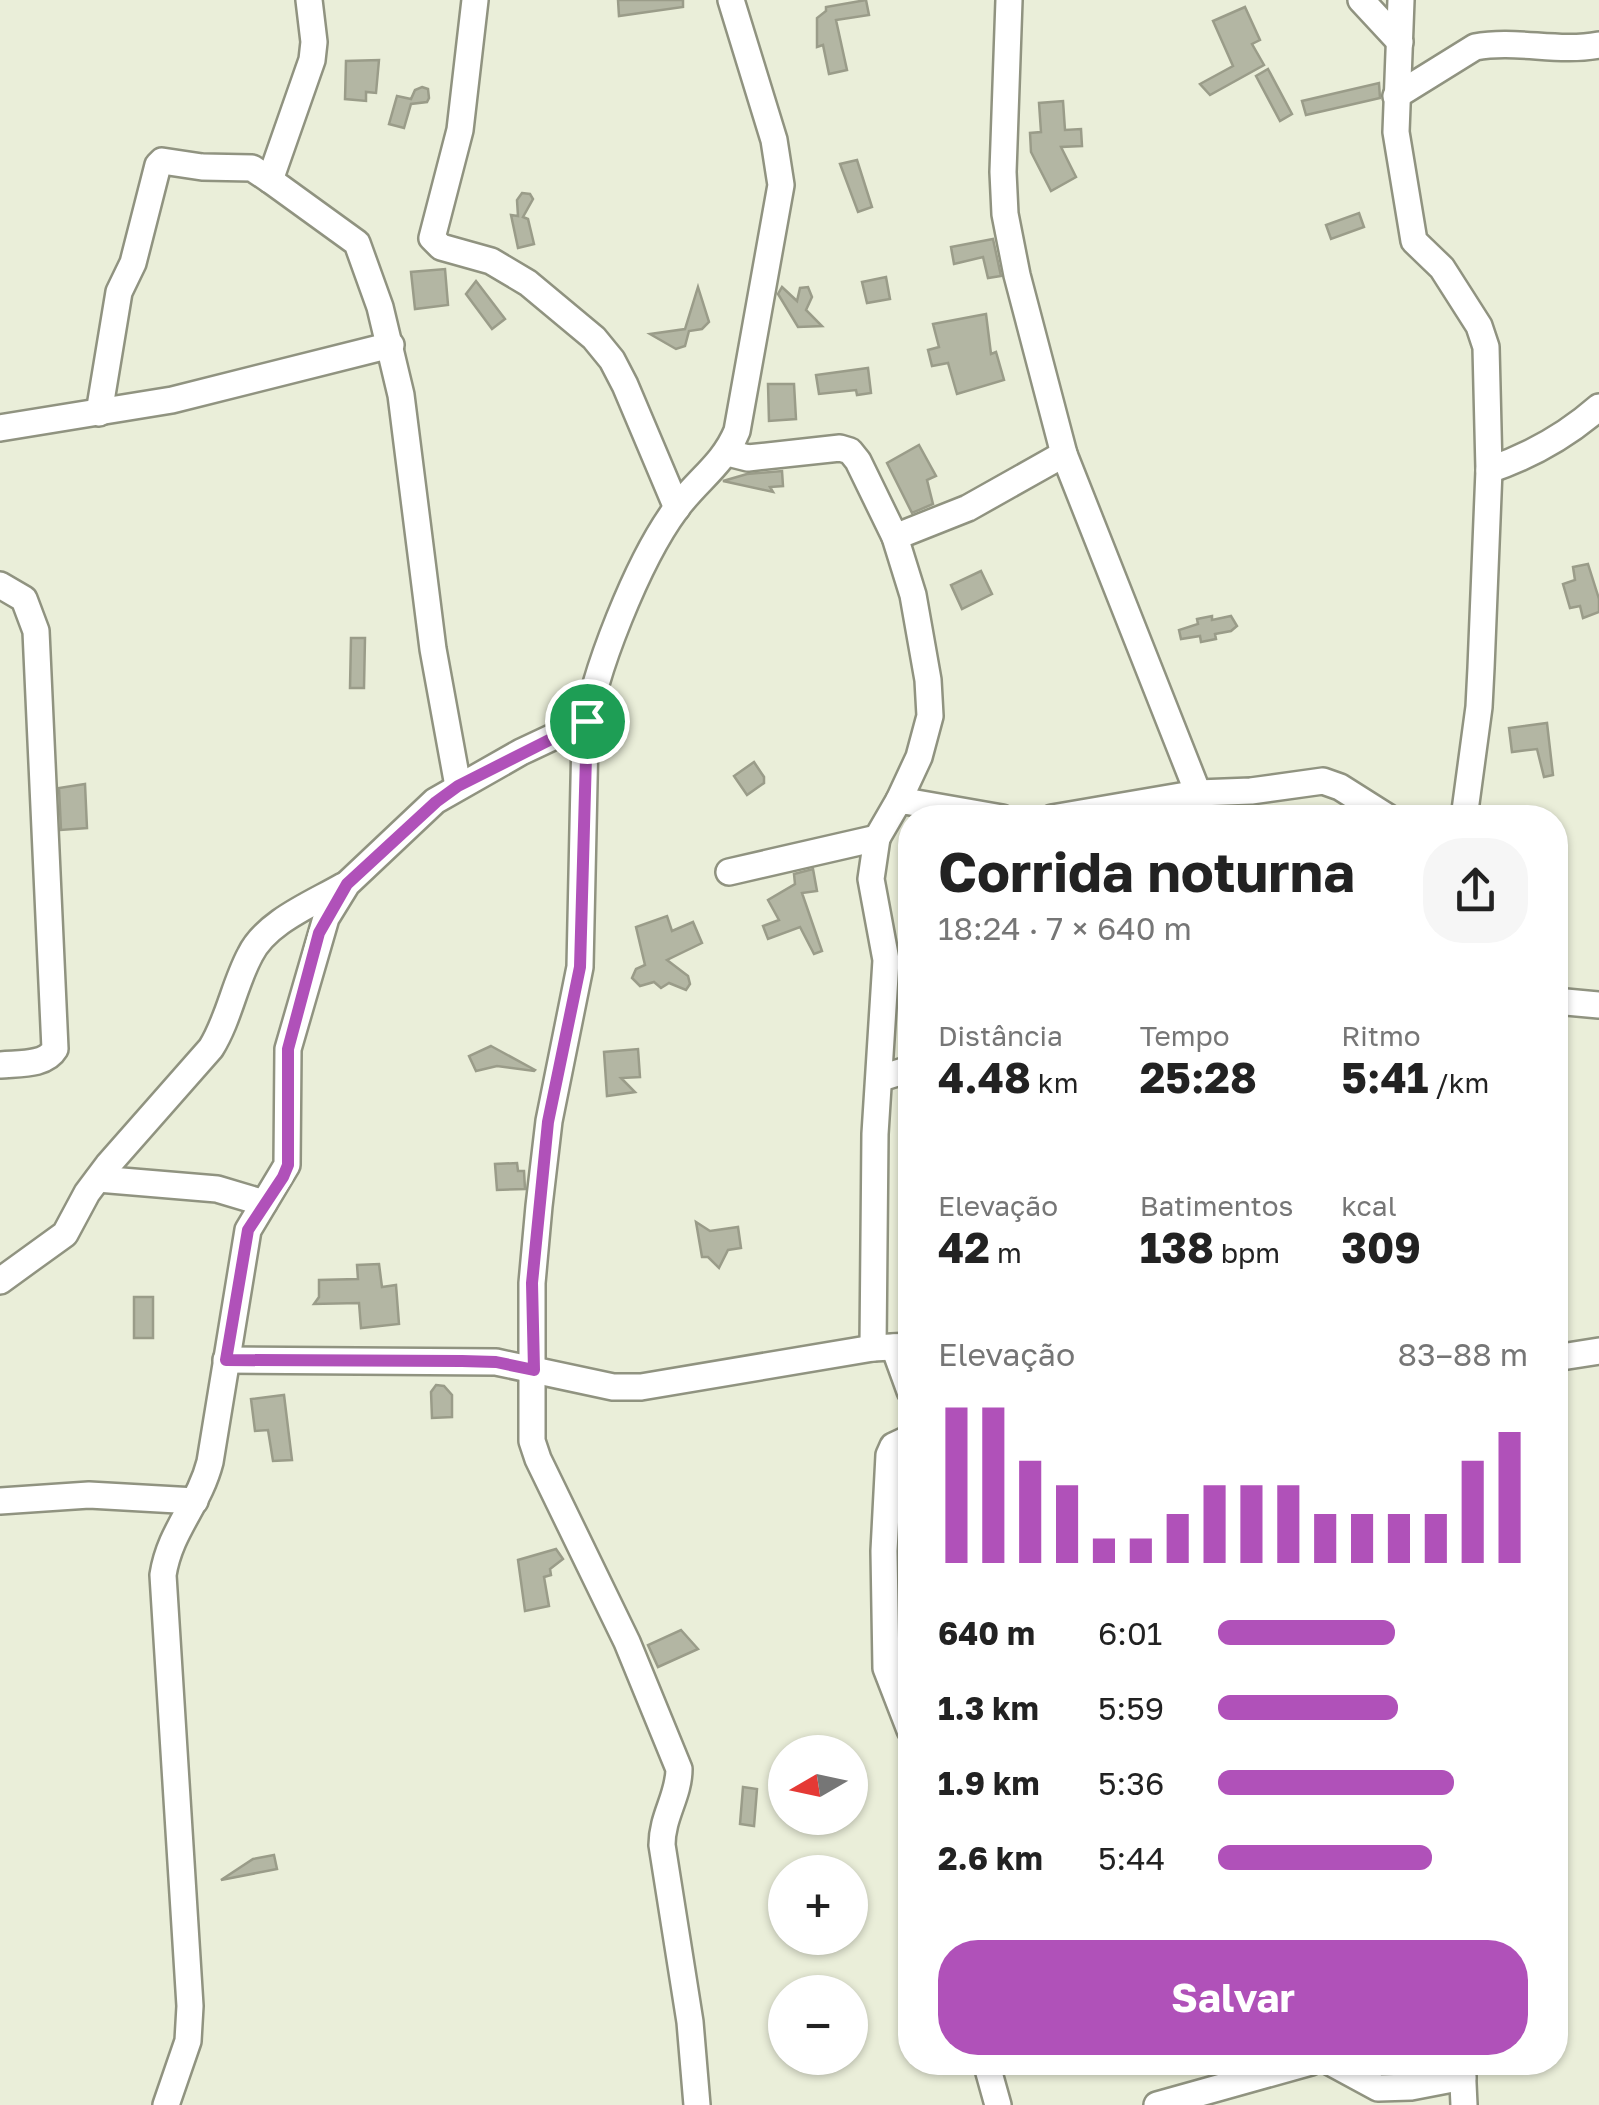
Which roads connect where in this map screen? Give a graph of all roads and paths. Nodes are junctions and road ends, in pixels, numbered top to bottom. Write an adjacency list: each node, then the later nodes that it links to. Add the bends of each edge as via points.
1 (309, 0): 10 (street, via 312,60)
2 (475, 0): 18 (street, via 460,130 432,238 528,282 594,338 625,386)
3 (731, 0): 15 (street, via 781,185)
4 (1008, 0): 16 (street, via 1005,214)
5 (1361, 0): 7 (street)
6 (1401, 0): 7 (street)
7 (1400, 42): 9 (street)
8 (1599, 45): 9 (street, via 1475,47)
9 (1396, 96): 17 (street, via 1414,241 1442,268 1486,348)
10 (270, 180): 11 (street, via 356,243); 13 (street, via 252,168 158,165 119,292)
11 (391, 345): 13 (street); 22 (street)
12 (1599, 407): 17 (street, via 1536,452)
13 (99, 413): 14 (street)
14 (0, 428)
15 (728, 453): 18 (street); 19 (street, via 748,458 850,451)
16 (1064, 454): 19 (street, via 968,508); 23 (street)
17 (1489, 470): 28 (street, via 1479,707)
18 (677, 508): 21 (street, via 636,578)
19 (896, 536): 24 (street, via 913,595 930,716)
20 (0, 584): 34 (street, via 24,599 36,631 55,1049 43,1060)
21 (587, 721): 22 (street); 44 (street, via 580,967 544,1155 532,1283)
22 (458, 786): 31 (street)
23 (1198, 793): 26 (street); 27 (street, via 1324,781)
24 (899, 800): 25 (street); 29 (street)
25 (928, 805)
26 (1139, 805)
27 (1368, 805)
28 (1466, 805)
29 (878, 838): 30 (street); 36 (street, via 871,879 886,960)
30 (729, 872)
31 (347, 884): 37 (street, via 262,938 211,1048); 38 (street, via 319,933 288,1049 288,1165)
32 (1568, 1002): 33 (street)
33 (1599, 1005)
34 (0, 1065)
35 (898, 1072): 36 (street)
36 (881, 1078): 40 (street, via 875,1134)
37 (98, 1179): 38 (street, via 217,1189); 39 (street, via 64,1234)
38 (264, 1203): 43 (street, via 248,1230)
39 (0, 1282)
40 (892, 1347): 44 (street, via 641,1387)
41 (1599, 1351): 42 (street)
42 (1568, 1356)
43 (226, 1360): 44 (street, via 496,1362); 47 (street, via 210,1462)
44 (534, 1370): 55 (street, via 532,1440 538,1460 627,1642 678,1769 662,1845)
45 (898, 1444): 48 (street, via 889,1455 884,1550 886,1668)
46 (0, 1501): 47 (street, via 115,1495)
47 (195, 1501): 54 (street, via 167,1549 164,1574 190,2006 188,2042)
48 (898, 1699)
49 (990, 2075): 56 (street)
50 (1264, 2075): 57 (street)
51 (1359, 2075): 52 (street, via 1378,2088)
52 (1447, 2075)
53 (1462, 2075): 58 (street)
54 (166, 2105)
55 (697, 2105)
56 (998, 2105)
57 (1157, 2105)
58 (1464, 2105)

